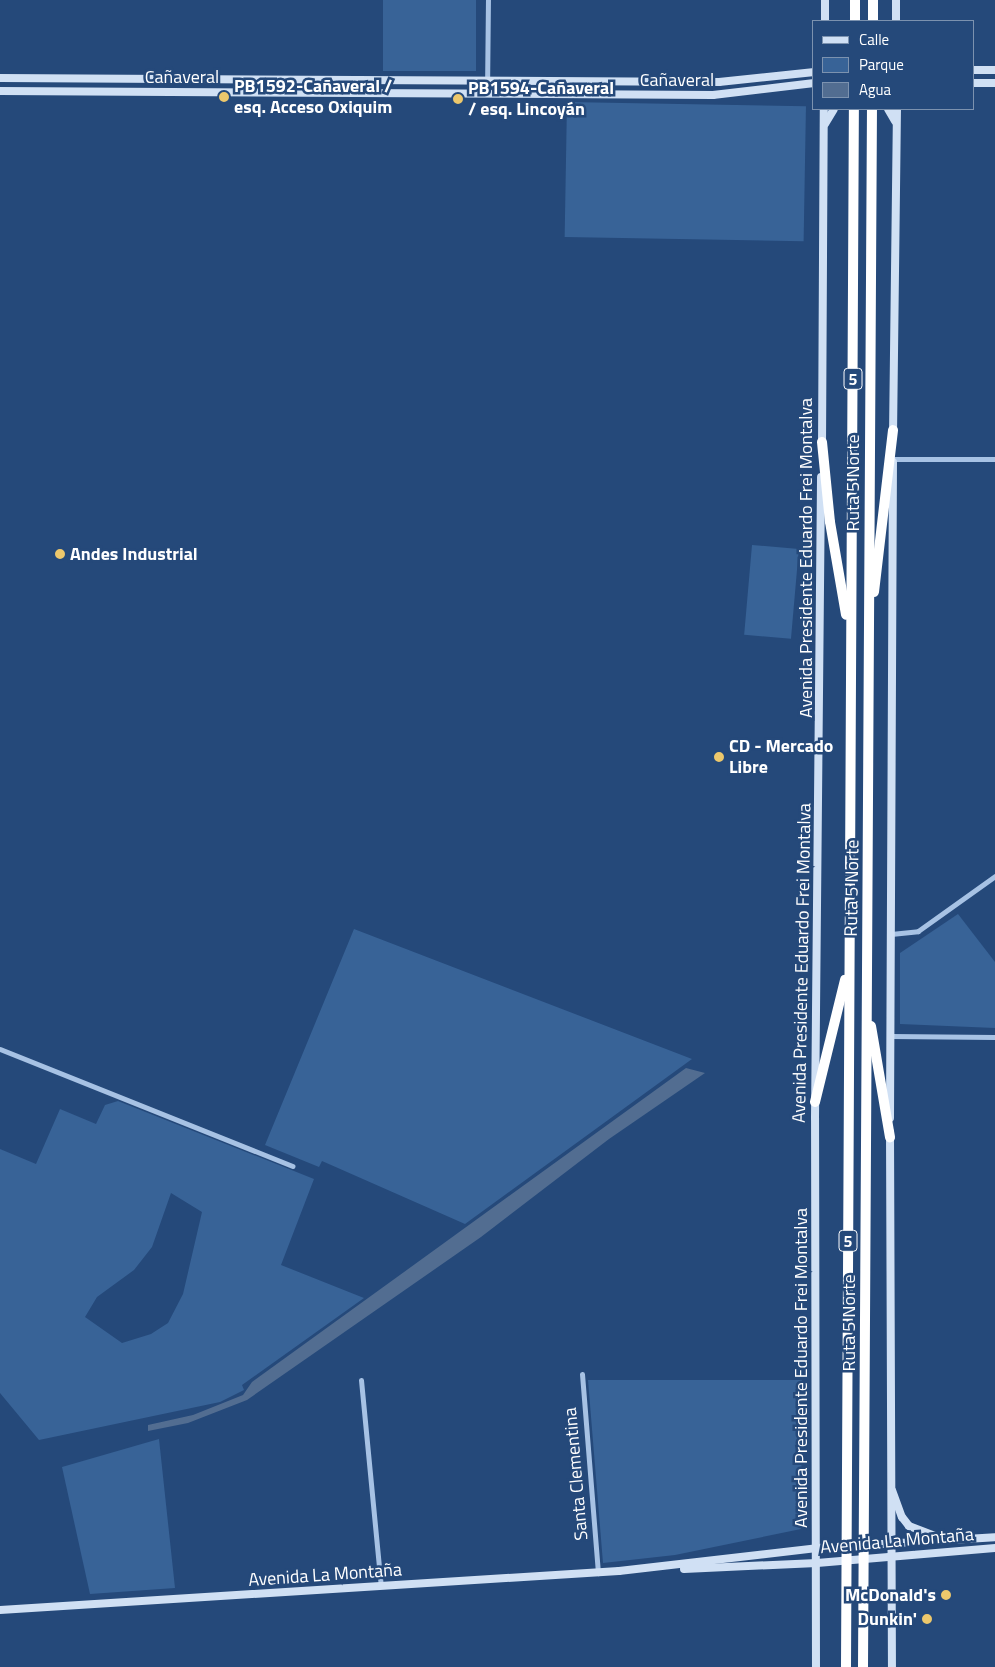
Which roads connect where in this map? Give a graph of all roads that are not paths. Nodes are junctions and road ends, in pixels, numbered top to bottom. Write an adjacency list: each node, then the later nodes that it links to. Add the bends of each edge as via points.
1 (488, 0): 14 (street)
2 (826, 0): 6 (main road)
3 (855, 0): 7 (highway)
4 (873, 0): 8 (highway)
5 (896, 0): 9 (main road)
6 (825, 20)
7 (855, 20)
8 (873, 20)
9 (896, 20)
10 (975, 70): 11 (main road)
11 (995, 70)
12 (812, 72): 14 (main road, Cañaveral, via 719,82)
13 (0, 78): 14 (main road, Cañaveral)
14 (487, 80): 19 (street)
15 (812, 83): 19 (main road, Cañaveral, via 713,96)
16 (975, 83): 17 (main road)
17 (995, 83)
18 (0, 91): 19 (main road, Cañaveral)
19 (487, 93)
20 (824, 110): 26 (main road, Avenida Presidente Eduardo Frei Montalva)
21 (833, 110): 26 (main road)
22 (888, 110): 27 (main road)
23 (896, 110): 27 (main road)
24 (854, 111): 33 (highway, Ruta 5 Norte / 5)
25 (872, 111): 32 (highway, Ruta 5 Norte / 5)
26 (824, 125): 29 (main road, Avenida Presidente Eduardo Frei Montalva)
27 (896, 128): 28 (main road)
28 (893, 430): 30 (main road); 32 (highway)
29 (822, 442): 33 (highway, via 830,522); 41 (main road, Avenida Presidente Eduardo Frei Montalva)
30 (893, 459): 31 (street); 35 (main road)
31 (995, 459)
32 (868, 627): 37 (highway, Ruta 5 Norte / 5)
33 (851, 646): 36 (highway, Ruta 5 Norte / 5)
34 (995, 876): 35 (street, via 918,931)
35 (891, 934): 38 (main road)
36 (850, 957): 41 (highway); 59 (highway, Ruta 5 Norte / 5)
37 (867, 1011): 42 (highway); 60 (highway, Ruta 5 Norte / 5)
38 (891, 1036): 39 (street); 42 (main road)
39 (995, 1037)
40 (0, 1049): 43 (street)
41 (815, 1102): 50 (main road, Avenida Presidente Eduardo Frei Montalva)
42 (890, 1137): 46 (main road)
43 (293, 1166)
44 (582, 1374): 55 (street, Santa Clementina)
45 (361, 1380): 56 (street)
46 (890, 1484): 48 (main road, via 902,1517 913,1529 930,1536); 49 (main road)
47 (995, 1537): 48 (main road, Avenida La Montaña)
48 (956, 1540): 49 (main road, Avenida La Montaña)
49 (890, 1543): 50 (main road, Avenida La Montaña); 52 (main road)
50 (816, 1548): 53 (main road, Avenida Presidente Eduardo Frei Montalva); 54 (main road, Avenida La Montaña)
51 (995, 1548): 52 (main road, Avenida La Montaña)
52 (890, 1556): 53 (main road, Avenida La Montaña); 61 (main road)
53 (816, 1563): 54 (main road, Avenida La Montaña); 58 (main road, Avenida Presidente Eduardo Frei Montalva)
54 (652, 1569): 55 (main road, Avenida La Montaña)
55 (598, 1573): 56 (main road, Avenida La Montaña)
56 (381, 1586): 57 (main road, Avenida La Montaña)
57 (0, 1610)
58 (816, 1667)
59 (846, 1667)
60 (863, 1667)
61 (892, 1667)

